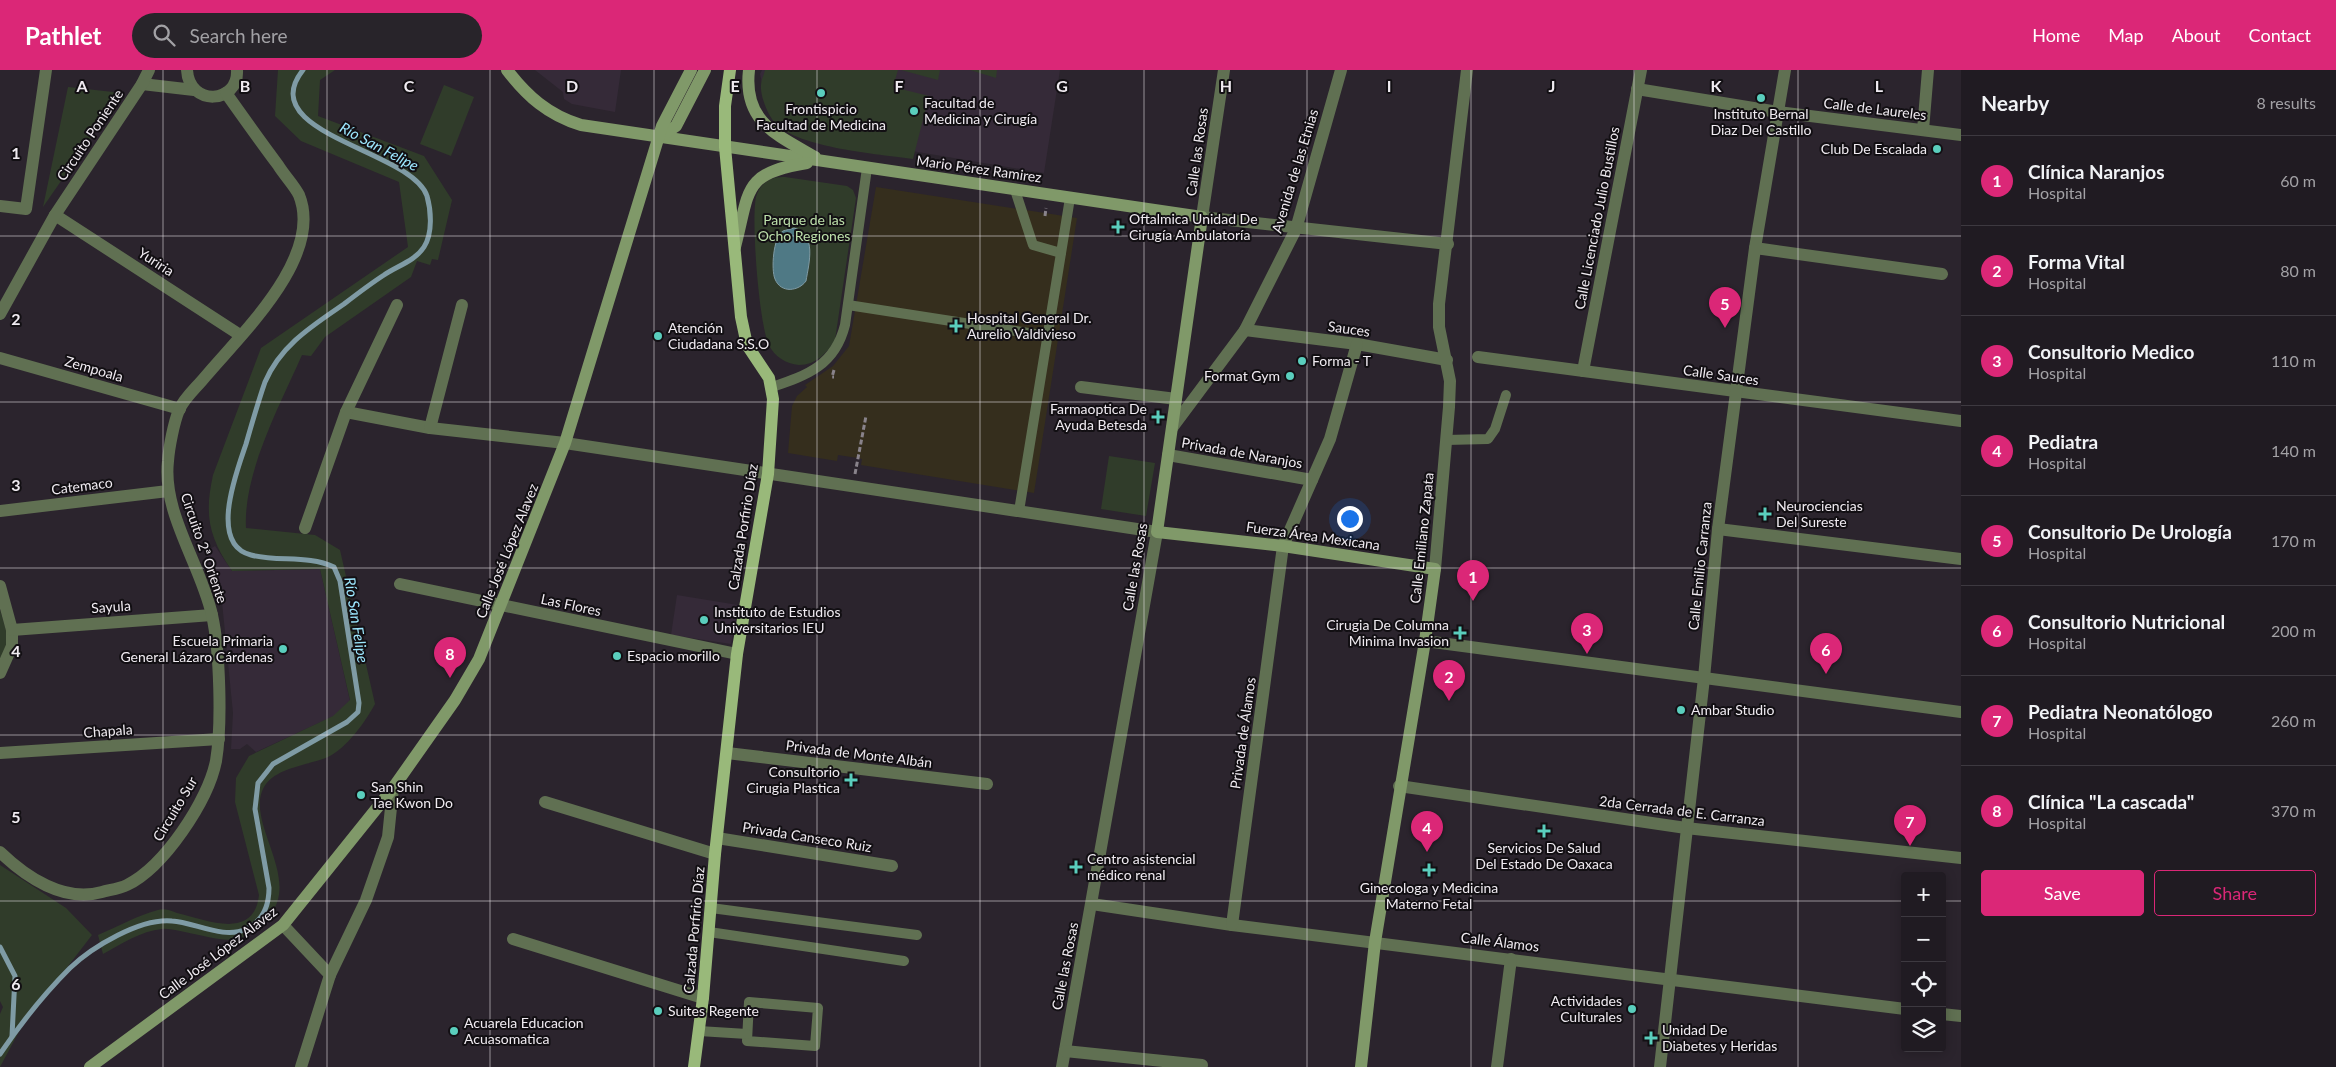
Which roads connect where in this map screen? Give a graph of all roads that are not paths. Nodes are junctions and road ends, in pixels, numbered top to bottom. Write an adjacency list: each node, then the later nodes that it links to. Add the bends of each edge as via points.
1 (46, 70): 29 (street, via 26,209)
2 (149, 70): 16 (street, Circuito Poniente)
3 (187, 70): 18 (street)
4 (237, 70): 19 (street, via 233,86)
5 (507, 70): 23 (main road, Mario Pérez Ramirez, via 524,92 558,117 598,128)
6 (691, 70): 23 (main road, Calle José López Alavez)
7 (706, 70): 23 (main road, via 676,126)
8 (730, 70): 24 (main road, Calzada Porfirio Díaz, via 725,106)
9 (749, 70): 25 (main road, via 750,100 763,123)
10 (1224, 70): 31 (street, Calle las Rosas)
11 (1341, 70): 32 (street, Avenida de las Etnias)
12 (1466, 70): 33 (street, Calle Emiliano Zapata)
13 (1641, 70): 17 (street, Calle Licenciado Julio Bustillos)
14 (1785, 70): 20 (street, Calle Emilio Carranza)
15 (1928, 70): 21 (street)
16 (142, 84): 18 (street); 30 (street, Circuito Poniente)
17 (1638, 89): 20 (street, Calle de Laureles); 49 (street, Calle Licenciado Julio Bustillos)
18 (194, 90): 19 (street, via 205,96 216,97)
19 (226, 93): 43 (street, via 299,195 304,223 299,249 285,275 254,323)
20 (1778, 112): 21 (street, Calle de Laureles); 34 (street, Calle Emilio Carranza)
21 (1923, 130): 22 (street, Calle de Laureles)
22 (1961, 135)
23 (658, 138): 24 (main road, Mario Pérez Ramirez); 61 (main road, Calle José López Alavez)
24 (725, 147): 25 (main road, Mario Pérez Ramirez); 35 (main road, Calzada Porfirio Díaz)
25 (822, 161): 26 (main road, Mario Pérez Ramirez); 35 (main road, via 775,169 758,178 750,189)
26 (867, 168): 27 (main road, Mario Pérez Ramirez); 40 (lane)
27 (1015, 190): 28 (main road, Mario Pérez Ramirez); 36 (lane, via 1033,246)
28 (1070, 198): 31 (main road, Mario Pérez Ramirez); 36 (lane)
29 (0, 206)
30 (55, 215): 41 (street, Circuito Poniente); 43 (street, Yuriria)
31 (1202, 218): 32 (street, Mario Pérez Ramirez); 54 (main road, Calle las Rosas)
32 (1296, 229): 33 (street, Mario Pérez Ramirez); 42 (street, Avenida de las Etnias)
33 (1448, 244): 48 (street, Calle Emiliano Zapata, via 1439,304 1439,327)
34 (1755, 248): 37 (street); 52 (street, Calle Emilio Carranza)
35 (734, 250): 50 (main road, Calzada Porfirio Díaz, via 745,339)
36 (1061, 253): 44 (lane)
37 (1942, 274)
38 (397, 305): 56 (street)
39 (462, 305): 58 (street)
40 (848, 305): 44 (lane); 50 (lane, via 842,336 830,357 806,374)
41 (0, 314)
42 (1245, 330): 45 (street, Sauces); 59 (street, Avenida de las Etnias)
43 (240, 335): 55 (street)
44 (1048, 336): 67 (lane)
45 (1356, 344): 48 (street, Sauces); 64 (street, Privada de Naranjos, via 1330,439)
46 (1478, 357): 49 (street, Calle Sauces)
47 (0, 358): 55 (street, Zempoala)
48 (1447, 360): 60 (street, Calle Emiliano Zapata, via 1449,407)
49 (1582, 371): 52 (street, Calle Sauces)
50 (772, 387): 63 (main road, Calzada Porfirio Díaz)
51 (1081, 387): 54 (street)
52 (1735, 392): 57 (street, Calle Sauces); 69 (street, Calle Emilio Carranza)
53 (1506, 395): 60 (lane, via 1488,440)
54 (1176, 399): 59 (main road, Calle las Rosas)
55 (180, 409): 65 (street, Circuito 2ª Oriente, via 168,460)
56 (346, 412): 58 (street); 68 (street)
57 (1961, 421)
58 (430, 428): 61 (street)
59 (1172, 428): 62 (main road, Calle las Rosas)
60 (1446, 440): 73 (street, Calle Emiliano Zapata)
61 (565, 443): 63 (street); 76 (main road, Calle José López Alavez)
62 (1168, 455): 64 (street, Privada de Naranjos); 70 (main road, Calle las Rosas)
63 (768, 474): 67 (street); 80 (main road, Calzada Porfirio Díaz)
64 (1312, 480): 71 (street, Privada de Naranjos)
65 (168, 491): 66 (street, Catemaco); 77 (street, Circuito 2ª Oriente)
66 (0, 511)
67 (1018, 511): 70 (street)
68 (305, 528)
69 (1718, 529): 72 (street); 82 (street, Calle Emilio Carranza)
70 (1157, 532): 71 (main road, Fuerza Área Mexicana); 97 (street, Calle las Rosas)
71 (1283, 546): 73 (main road, Fuerza Área Mexicana); 100 (street, Privada de Álamos)
72 (1961, 559)
73 (1435, 569): 79 (main road, Calle Emiliano Zapata)
74 (400, 584): 76 (street, Las Flores)
75 (0, 586): 78 (street)
76 (502, 606): 80 (street, Las Flores); 89 (main road, Calle José López Alavez, via 479,659 455,700)
77 (212, 614): 78 (street, Sayula); 84 (street, Circuito 2ª Oriente)
78 (12, 630): 81 (street, via 12,646)
79 (1425, 641): 82 (street); 88 (main road, Calle Emiliano Zapata)
80 (736, 654): 86 (main road, Calzada Porfirio Díaz)
81 (0, 673)
82 (1704, 678): 83 (street); 91 (street, Calle Emilio Carranza)
83 (1961, 712)
84 (219, 739): 85 (street, Chapala); 93 (street, Circuito Sur, via 206,791 183,829 162,858 127,886 90,895 52,888 19,870)
85 (0, 753)
86 (727, 753): 87 (street, Privada de Monte Albán); 92 (main road, Calzada Porfirio Díaz)
87 (987, 784)
88 (1399, 786): 91 (street, 2da Cerrada de E. Carranza); 104 (main road, Calle Emiliano Zapata)
89 (393, 788): 99 (main road, Calle José López Alavez); 107 (street, via 388,836 366,900)
90 (546, 802): 94 (street)
91 (1686, 828): 95 (street, 2da Cerrada de E. Carranza); 108 (street, Calle Emilio Carranza)
92 (717, 838): 94 (main road, Calzada Porfirio Díaz); 96 (street, Privada Canseco Ruiz)
93 (0, 852)
94 (715, 854): 98 (main road, Calzada Porfirio Díaz)
95 (1961, 858)
96 (892, 866)
97 (1092, 904): 100 (street, Calle Álamos); 115 (street, Calle las Rosas)
98 (711, 908): 101 (main road, Calzada Porfirio Díaz); 102 (lane)
99 (283, 925): 107 (street); 117 (main road, Calle José López Alavez)
100 (1232, 925): 104 (street, Calle Álamos)
101 (709, 932): 106 (lane); 109 (main road, Calzada Porfirio Díaz)
102 (917, 935)
103 (513, 938): 109 (street)
104 (1375, 942): 105 (street, Calle Álamos); 121 (main road, Calle Emiliano Zapata)
105 (1511, 958): 108 (street, Calle Álamos); 122 (street)
106 (904, 961)
107 (330, 975): 118 (street)
108 (1670, 979): 110 (street, Calle Álamos); 123 (street, Calle Emilio Carranza)
109 (703, 998): 113 (main road, Calzada Porfirio Díaz)
110 (1901, 1008)
111 (1946, 1014): 112 (street)
112 (1961, 1016)
113 (699, 1030): 114 (lane); 119 (main road, Calzada Porfirio Díaz)
114 (747, 1034): 114 (lane, via 749,1002 818,1008 815,1046 747,1041)
115 (1064, 1051): 116 (street); 120 (street, Calle las Rosas)
116 (1202, 1065)
117 (90, 1067)
118 (301, 1067)
119 (694, 1067)
120 (1062, 1067)
121 (1361, 1067)
122 (1497, 1067)
123 (1660, 1067)

